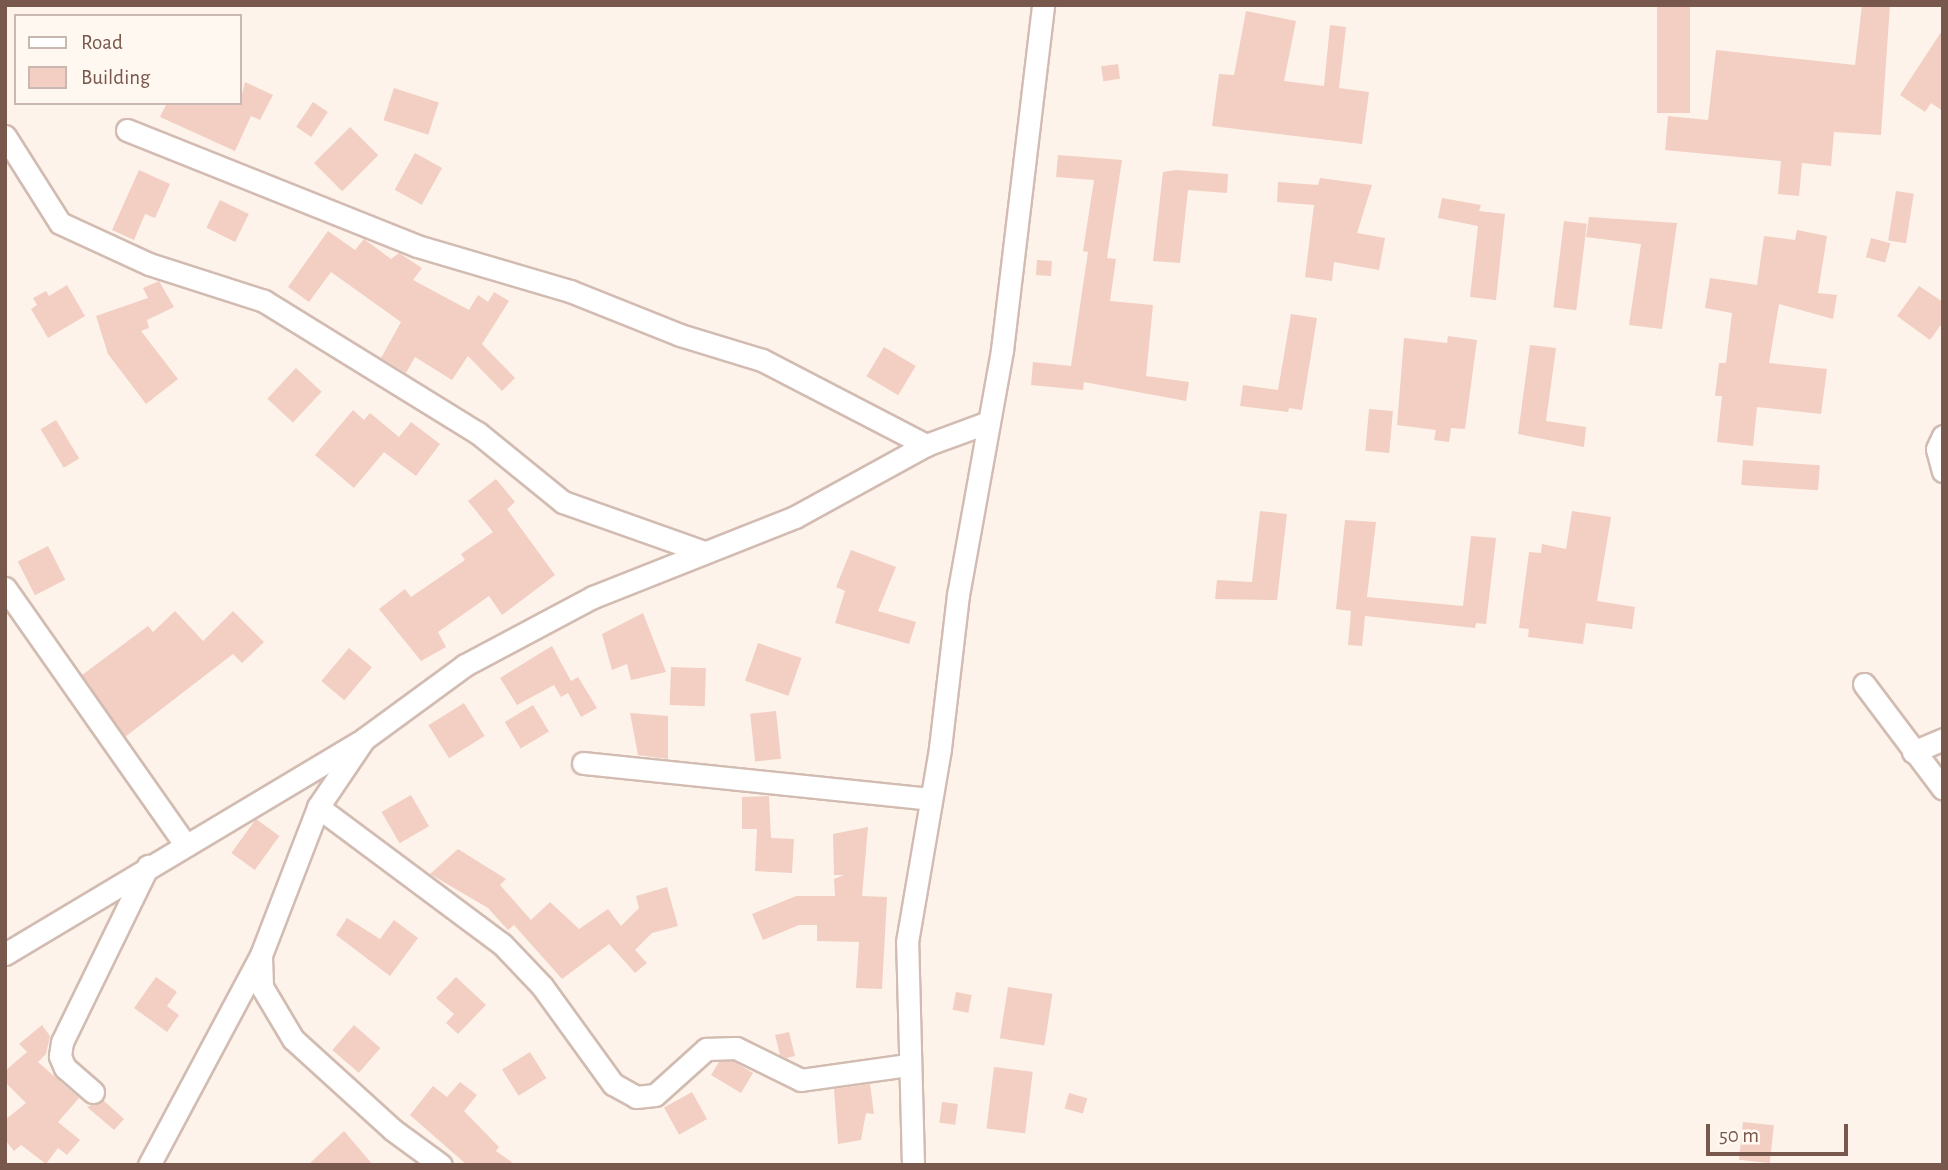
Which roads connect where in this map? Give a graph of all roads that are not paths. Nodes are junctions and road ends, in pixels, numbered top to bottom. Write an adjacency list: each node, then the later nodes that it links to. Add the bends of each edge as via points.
1 (1043, 5): 4 (street, via 1004,338)
2 (127, 130): 6 (street, via 417,246 570,291 680,335 762,360)
3 (5, 136): 8 (street, via 60,223 149,264 264,301 478,433 563,502)
4 (989, 422): 6 (street); 16 (street)
5 (1943, 436): 7 (street, via 1937,449)
6 (926, 445): 8 (street, via 807,511)
7 (1943, 471)
8 (704, 552): 11 (street, via 593,597 465,665)
9 (7, 599): 18 (street)
10 (1864, 684): 13 (street)
11 (364, 739): 17 (street); 18 (street)
12 (1943, 739): 13 (street)
13 (1913, 752): 15 (street)
14 (583, 763): 16 (street)
15 (1943, 789)
16 (929, 799): 22 (street, via 907,942)
17 (318, 807): 21 (street); 22 (street, via 502,944 542,986 613,1084 636,1097 655,1095 706,1049 736,1048 800,1080)
18 (184, 843): 19 (street)
19 (148, 866): 20 (street); 23 (street, via 62,1042 60,1056 65,1068)
20 (5, 954)
21 (261, 955): 24 (street); 25 (street, via 262,987 293,1039 393,1130)
22 (908, 1065): 26 (street)
23 (93, 1092)
24 (149, 1165)
25 (441, 1165)
26 (913, 1165)

